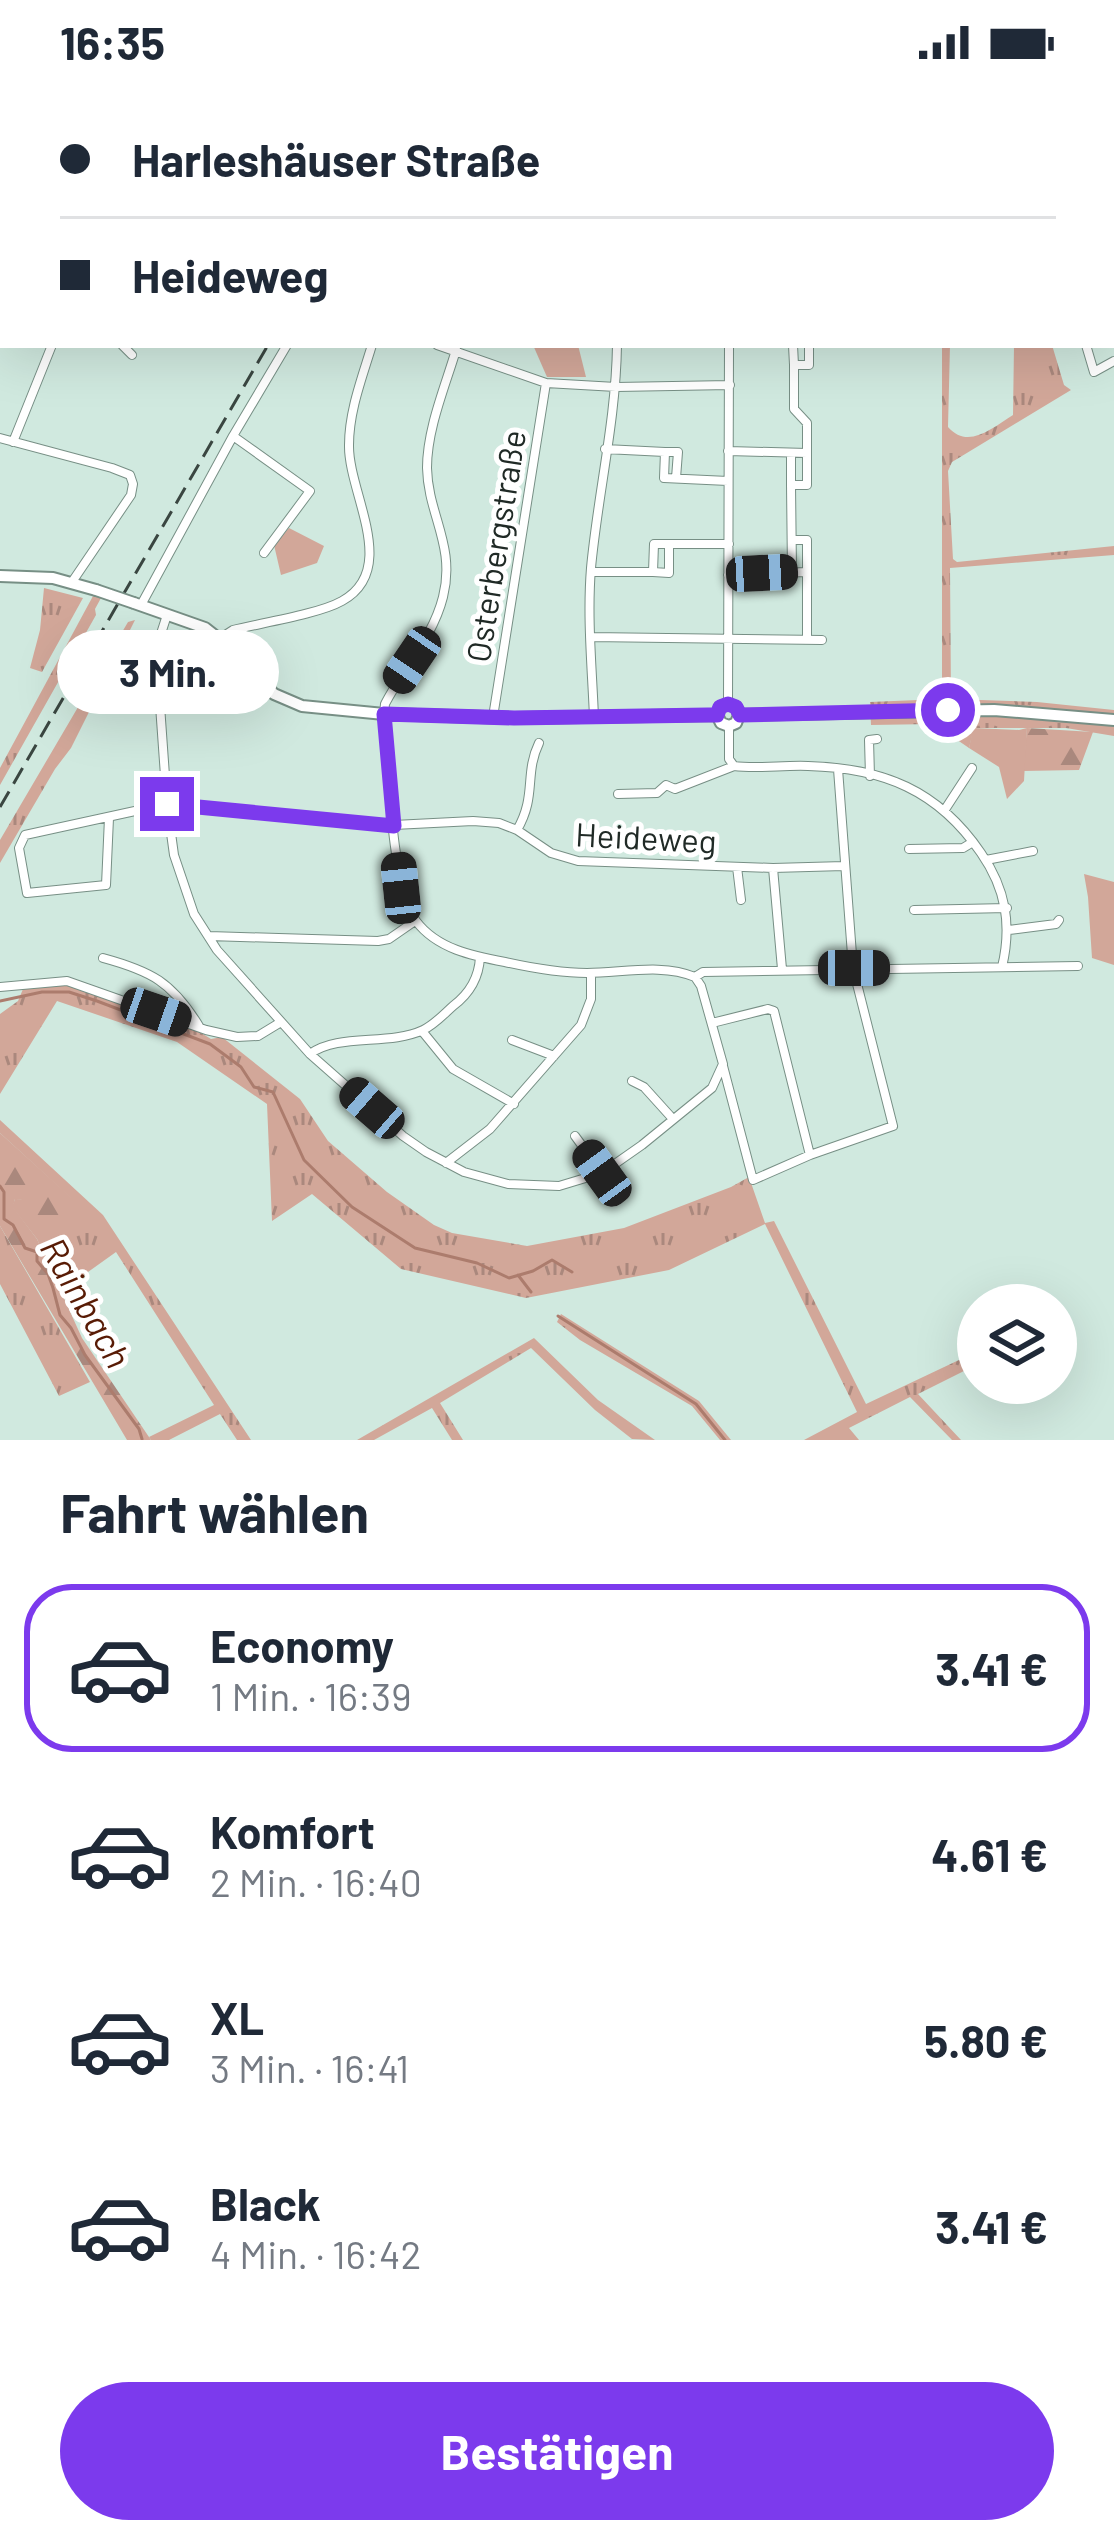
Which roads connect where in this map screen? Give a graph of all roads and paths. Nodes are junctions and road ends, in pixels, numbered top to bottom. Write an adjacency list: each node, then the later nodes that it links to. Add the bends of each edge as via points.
1 (51, 348): 20 (street)
2 (125, 348): 12 (street)
3 (285, 348): 18 (street)
4 (371, 348): 41 (street, via 349,442 370,536 366,572 340,602)
5 (448, 348): 11 (street)
6 (617, 348): 17 (street)
7 (729, 348): 16 (street)
8 (793, 348): 14 (street)
9 (809, 348): 14 (street, via 809,365)
10 (1087, 348): 13 (street, via 1094,372)
11 (455, 350): 15 (street); 46 (street, via 427,468 447,555 443,597)
12 (132, 355)
13 (1114, 361)
14 (794, 365): 24 (street, via 794,409 807,423)
15 (545, 383): 17 (street); 48 (street, Osterbergstraße)
16 (730, 386): 17 (street); 22 (street)
17 (616, 387): 21 (street)
18 (233, 436): 30 (street, via 310,491); 38 (street)
19 (0, 438): 20 (street)
20 (13, 442): 37 (street, via 130,475 131,494)
21 (605, 449): 25 (street, via 665,452 664,478); 31 (street)
22 (728, 452): 23 (street); 25 (street)
23 (791, 453): 24 (street); 26 (street)
24 (807, 453): 26 (street, via 807,485)
25 (728, 481): 29 (street)
26 (791, 485): 27 (street)
27 (792, 540): 33 (street); 34 (street, via 807,540)
28 (669, 544): 29 (street); 32 (street, via 654,544); 32 (street, via 669,573)
29 (729, 544): 35 (street)
30 (264, 553)
31 (591, 572): 32 (street); 40 (street)
32 (653, 572)
33 (792, 572): 34 (street); 35 (street)
34 (806, 572): 43 (street)
35 (728, 575): 42 (street)
36 (0, 577): 37 (main road)
37 (72, 582): 38 (main road, bridge)
38 (137, 604): 39 (main road)
39 (167, 613): 41 (main road); 59 (street, via 156,650)
40 (590, 637): 42 (street); 49 (street)
41 (219, 638): 46 (main road, via 287,700)
42 (727, 640): 43 (street); 45 (street)
43 (807, 640): 44 (street)
44 (822, 640)
45 (728, 704): 47 (main road); 50 (main road)
46 (384, 714): 48 (main road); 62 (street)
47 (717, 715): 49 (main road); 50 (main road, via 721,723)
48 (493, 717): 49 (main road)
49 (594, 718)
50 (736, 719): 51 (main road, via 994,710); 54 (street)
51 (1114, 720)
52 (877, 739): 57 (street, via 868,740)
53 (539, 743): 63 (street)
54 (734, 766): 56 (street); 58 (street, via 657,794)
55 (972, 768): 60 (street)
56 (838, 769): 57 (street); 68 (street)
57 (870, 776): 60 (street, via 904,784)
58 (618, 794)
59 (167, 804): 61 (street, Heideweg); 62 (street, Heideweg); 77 (street, via 183,885)
60 (944, 811): 64 (street)
61 (109, 818): 61 (street, Heideweg, via 26,835 20,848 27,893 106,886)
62 (394, 826): 63 (street, Heideweg, via 472,821); 75 (street, via 401,888)
63 (517, 830): 69 (street, Heideweg, via 578,861)
64 (974, 842): 65 (street); 67 (street)
65 (909, 849)
66 (1033, 851): 67 (street)
67 (986, 860): 72 (street)
68 (844, 866): 70 (street, Heideweg); 82 (street)
69 (737, 867): 70 (street, Heideweg); 71 (street)
70 (773, 868): 83 (street)
71 (740, 900)
72 (1006, 908): 73 (street); 76 (street)
73 (914, 910)
74 (1059, 920): 76 (street)
75 (415, 921): 77 (street, via 378,941); 78 (street, via 451,948)
76 (1008, 930): 81 (street)
77 (207, 935): 87 (street)
78 (480, 957): 84 (street); 90 (street, via 465,997)
79 (103, 958): 89 (street, via 142,968 185,1003)
80 (1078, 966): 81 (street)
81 (1003, 967): 82 (street)
82 (854, 968): 83 (street); 99 (street, via 894,1122)
83 (782, 969): 85 (street)
84 (591, 973): 85 (street, via 676,969); 93 (street, via 581,1025)
85 (695, 977): 88 (street)
86 (0, 987): 89 (street, via 67,981)
87 (281, 1022): 89 (street, via 258,1036); 92 (street)
88 (712, 1023): 94 (street); 99 (street, via 773,1010)
89 (200, 1028)
90 (422, 1031): 92 (street); 96 (street, via 453,1069)
91 (512, 1040): 93 (street)
92 (310, 1054): 100 (street)
93 (554, 1057): 96 (street)
94 (723, 1064): 97 (street, via 712,1088); 99 (street, via 754,1180)
95 (632, 1081): 97 (street)
96 (514, 1105): 100 (street)
97 (672, 1118): 101 (street)
98 (575, 1136): 101 (street)
99 (810, 1155)
100 (446, 1163): 101 (street, via 508,1184 559,1186)
101 (602, 1173)

